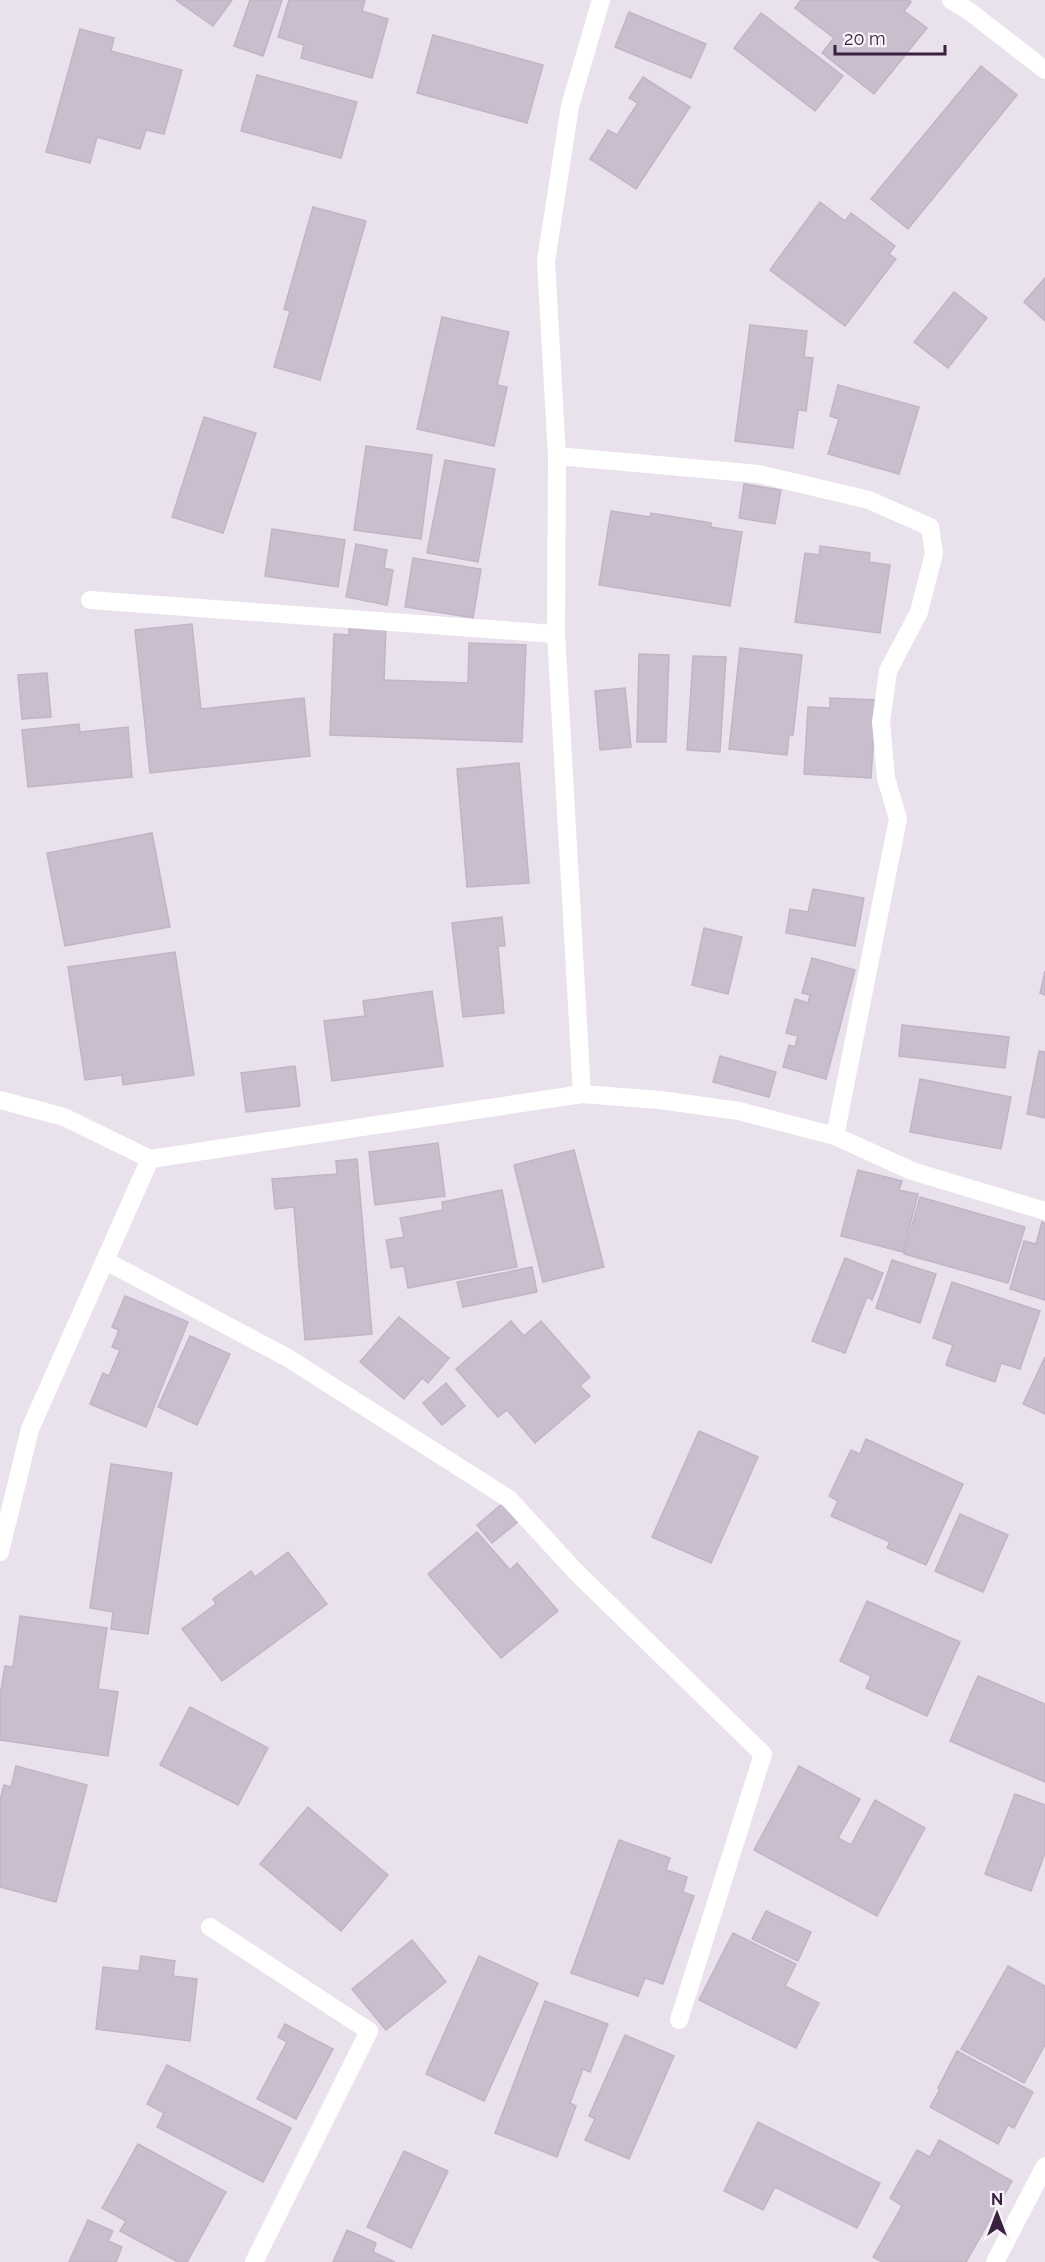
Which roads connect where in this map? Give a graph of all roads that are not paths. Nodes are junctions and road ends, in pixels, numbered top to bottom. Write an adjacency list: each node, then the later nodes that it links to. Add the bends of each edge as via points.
1 (601, 0): 4 (street, via 570,106 546,261)
2 (951, 0): 3 (street)
3 (1045, 70)
4 (557, 456): 6 (street); 9 (street, via 759,474 869,500 930,527 934,553 919,612 888,671 881,723 886,778 898,819)
5 (90, 600): 6 (street)
6 (556, 634): 7 (street)
7 (582, 1094): 9 (street, via 739,1111); 10 (street)
8 (0, 1100): 10 (street, via 64,1117)
9 (835, 1136): 11 (street, via 912,1171)
10 (150, 1160): 12 (street)
11 (1045, 1210)
12 (106, 1261): 13 (street, via 30,1429); 15 (street, via 288,1358 509,1500 576,1572 763,1754)
13 (0, 1552)
14 (210, 1927): 17 (street, via 369,2031)
15 (679, 2020)
16 (1045, 2166): 18 (street)
17 (254, 2262)
18 (995, 2262)

